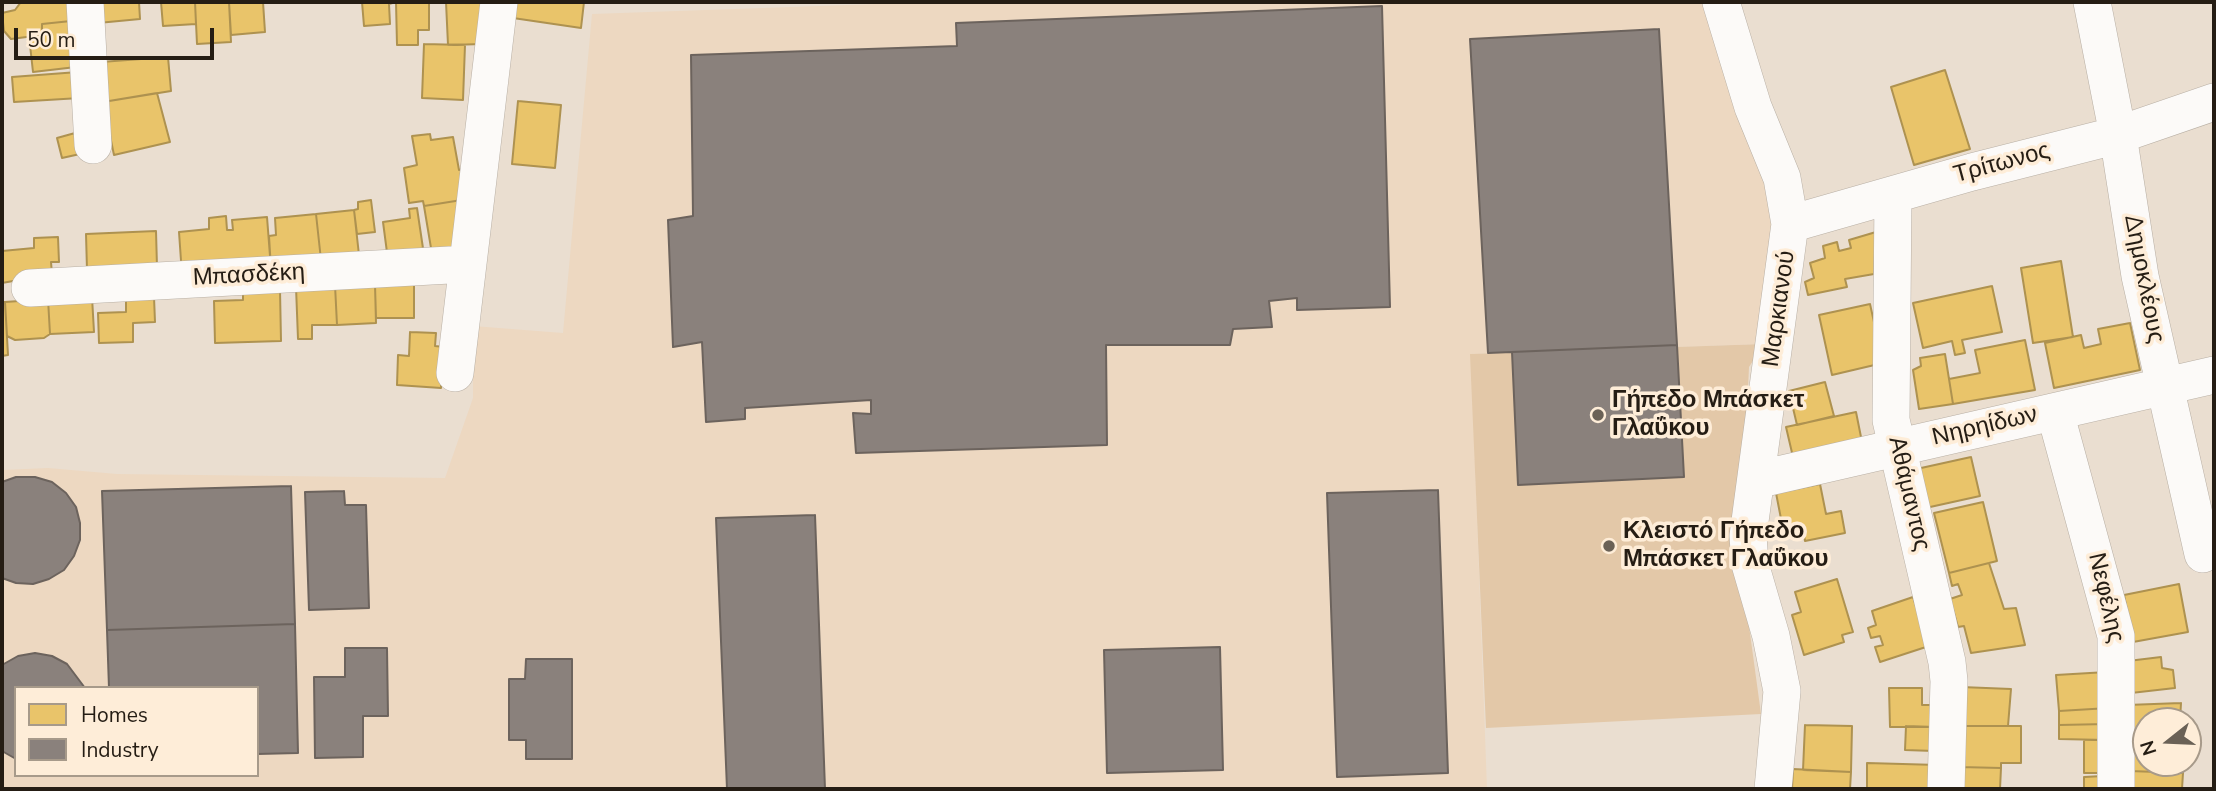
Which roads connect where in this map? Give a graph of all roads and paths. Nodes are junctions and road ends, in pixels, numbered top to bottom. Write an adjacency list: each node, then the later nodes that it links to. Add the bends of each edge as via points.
1 (85, 2): 7 (street)
2 (499, 2): 10 (street)
3 (1721, 2): 9 (street, Μαρκιανού, via 1782,177)
4 (2092, 2): 6 (street, Δημοκλέους)
5 (2214, 102): 6 (street, Τρίτωνος)
6 (2118, 135): 8 (street, Τρίτωνος); 14 (street, Δημοκλέους, via 2140,276)
7 (93, 145)
8 (1893, 195): 9 (street, Τρίτωνος); 16 (street, Αθάμαντος, via 1890,346)
9 (1790, 224): 17 (street, Μαρκιανού)
10 (468, 264): 11 (street, Μπασδέκη); 12 (street)
11 (30, 288)
12 (455, 373)
13 (2214, 375): 14 (street, Νηρηίδων)
14 (2165, 388): 15 (street, Νηρηίδων); 18 (street, Δημοκλέους)
15 (2055, 411): 16 (street, Νηρηίδων); 21 (street, Νεφέλης, via 2116,636)
16 (1895, 448): 17 (street, Νηρηίδων); 20 (street, Αθάμαντος, via 1950,681)
17 (1756, 480): 19 (street, Μαρκιανού, via 1748,536 1750,564 1782,691)
18 (2203, 554)
19 (1773, 789)
20 (1945, 789)
21 (2116, 789)

